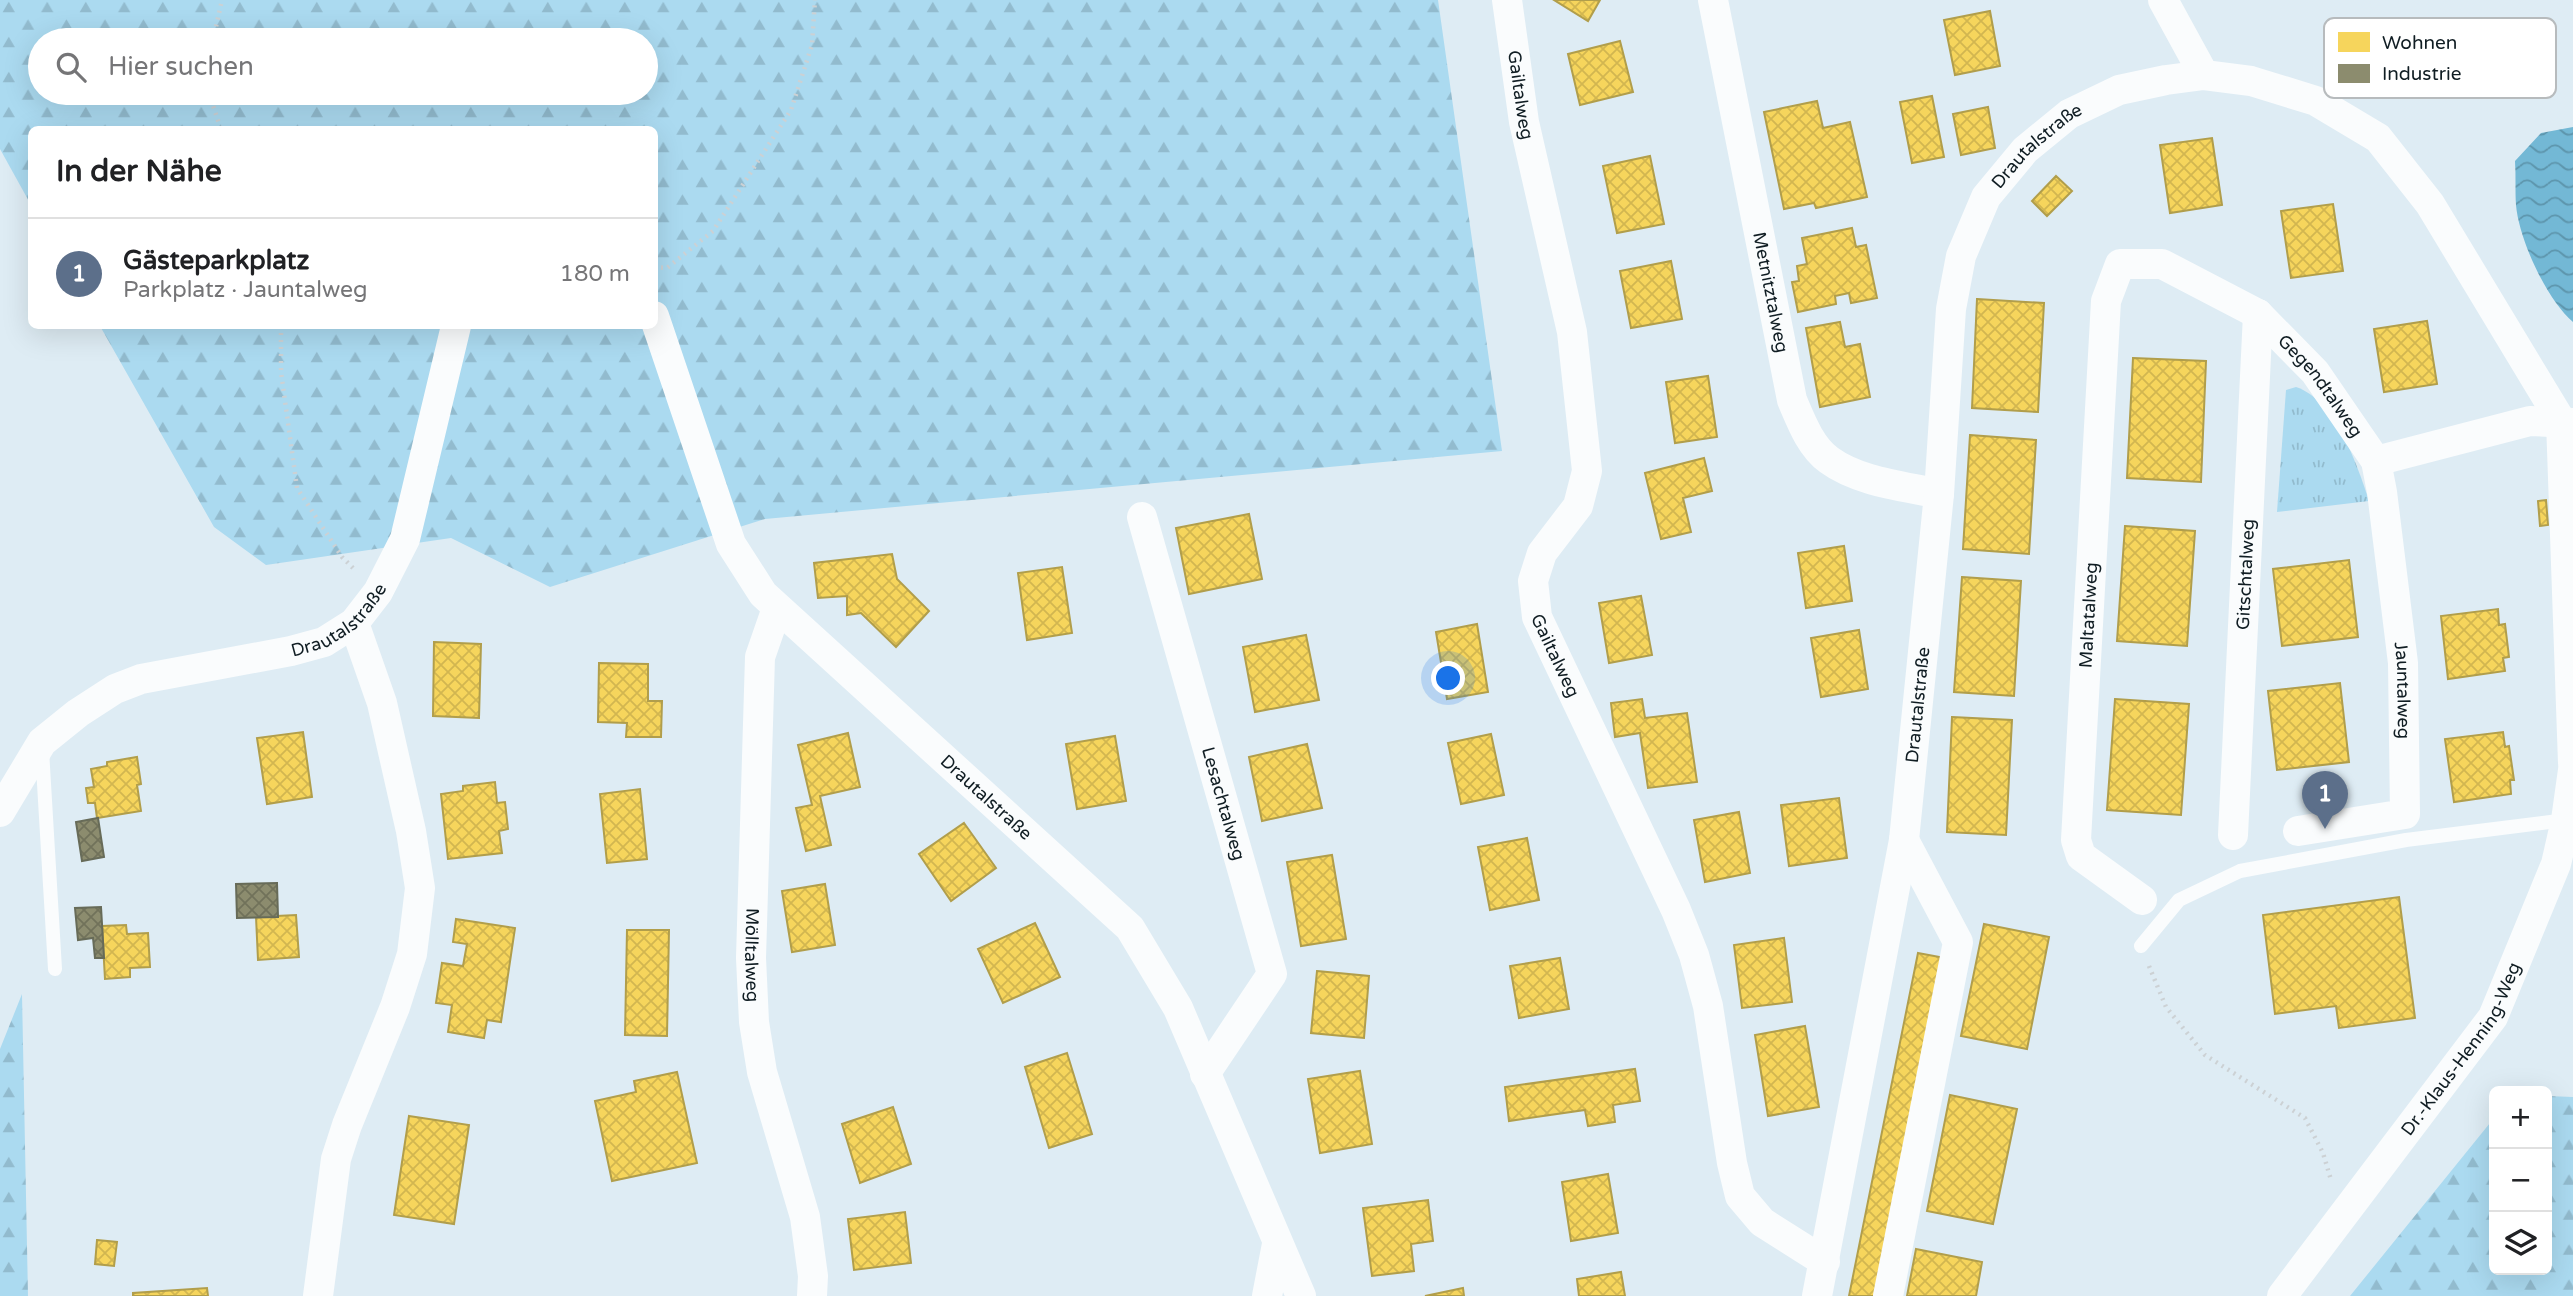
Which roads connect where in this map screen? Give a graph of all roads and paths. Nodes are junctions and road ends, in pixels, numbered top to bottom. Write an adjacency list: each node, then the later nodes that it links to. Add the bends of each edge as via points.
1 (222, 0): 6 (path)
2 (815, 0): 10 (path, via 813,45 791,110 713,231 667,268)
3 (1507, 0): 37 (street, Gailtalweg, via 1524,122 1572,332 1587,471 1578,506 1542,553 1533,582 1537,617 1694,955 1708,1006 1740,1196 1762,1222)
4 (1713, 0): 18 (street, Metnitztalweg, via 1792,400 1806,434 1828,460 1861,476)
5 (2163, 0): 7 (street)
6 (216, 28)
7 (2204, 75): 16 (street, Drautalstraße, via 2251,81 2316,101 2378,138 2430,204); 18 (street, Drautalstraße, via 2119,90 2068,114 2025,150 1986,197 1961,256 1951,309)
8 (213, 105): 9 (path)
9 (220, 126)
10 (658, 267)
11 (2106, 301): 12 (street, Gegendtalweg, via 2120,264 2162,264); 31 (street, Maltatalweg, via 2076,840 2081,856)
12 (2258, 314): 17 (street, Gegendtalweg, via 2315,372); 29 (street, Gitschtalweg)
13 (658, 328): 21 (street, Drautalstraße, via 731,544)
14 (281, 329): 20 (path, via 281,372 297,488 342,557)
15 (455, 329): 20 (street, Drautalstraße, via 405,539)
16 (2567, 422): 17 (street, via 2530,421); 24 (street)
17 (2376, 461): 28 (street, Jauntalweg, via 2403,663 2405,814)
18 (1939, 494): 30 (street, Drautalstraße)
19 (1142, 517): 34 (street, Lesachtalweg, via 1272,974)
20 (378, 592): 22 (street, Drautalstraße)
21 (777, 608): 34 (street, Drautalstraße, via 1130,928 1178,1008); 39 (street, Mölltalweg, via 760,657 751,958 754,1022 762,1072 805,1217)
22 (354, 623): 23 (street, Drautalstraße, via 324,642 291,651 141,679 106,695); 38 (street, via 382,703 420,888 412,954 336,1159)
23 (42, 742): 26 (street, Drautalstraße); 33 (lane)
24 (2573, 763)
25 (2573, 770): 27 (street, Dr.-Klaus-Henning-Weg)
26 (0, 812)
27 (2566, 820): 32 (lane, via 2406,840 2240,871 2179,900); 35 (street, Dr.-Klaus-Henning-Weg, via 2556,864 2493,1017)
28 (2298, 831)
29 (2233, 835)
30 (1904, 839): 37 (street, Drautalstraße); 43 (street, via 1958,942)
31 (2142, 900)
32 (2141, 946): 35 (path, via 2166,1007 2205,1055 2305,1118 2323,1153)
33 (54, 968)
34 (1205, 1074): 36 (street, Drautalstraße)
35 (2342, 1216): 44 (street, Dr.-Klaus-Henning-Weg)
36 (1277, 1244): 40 (street); 41 (street, Drautalstraße)
37 (1825, 1262): 42 (street, Drautalstraße)
38 (318, 1296)
39 (812, 1296)
40 (1267, 1296)
41 (1301, 1296)
42 (1817, 1296)
43 (1888, 1296)
44 (2281, 1296)

